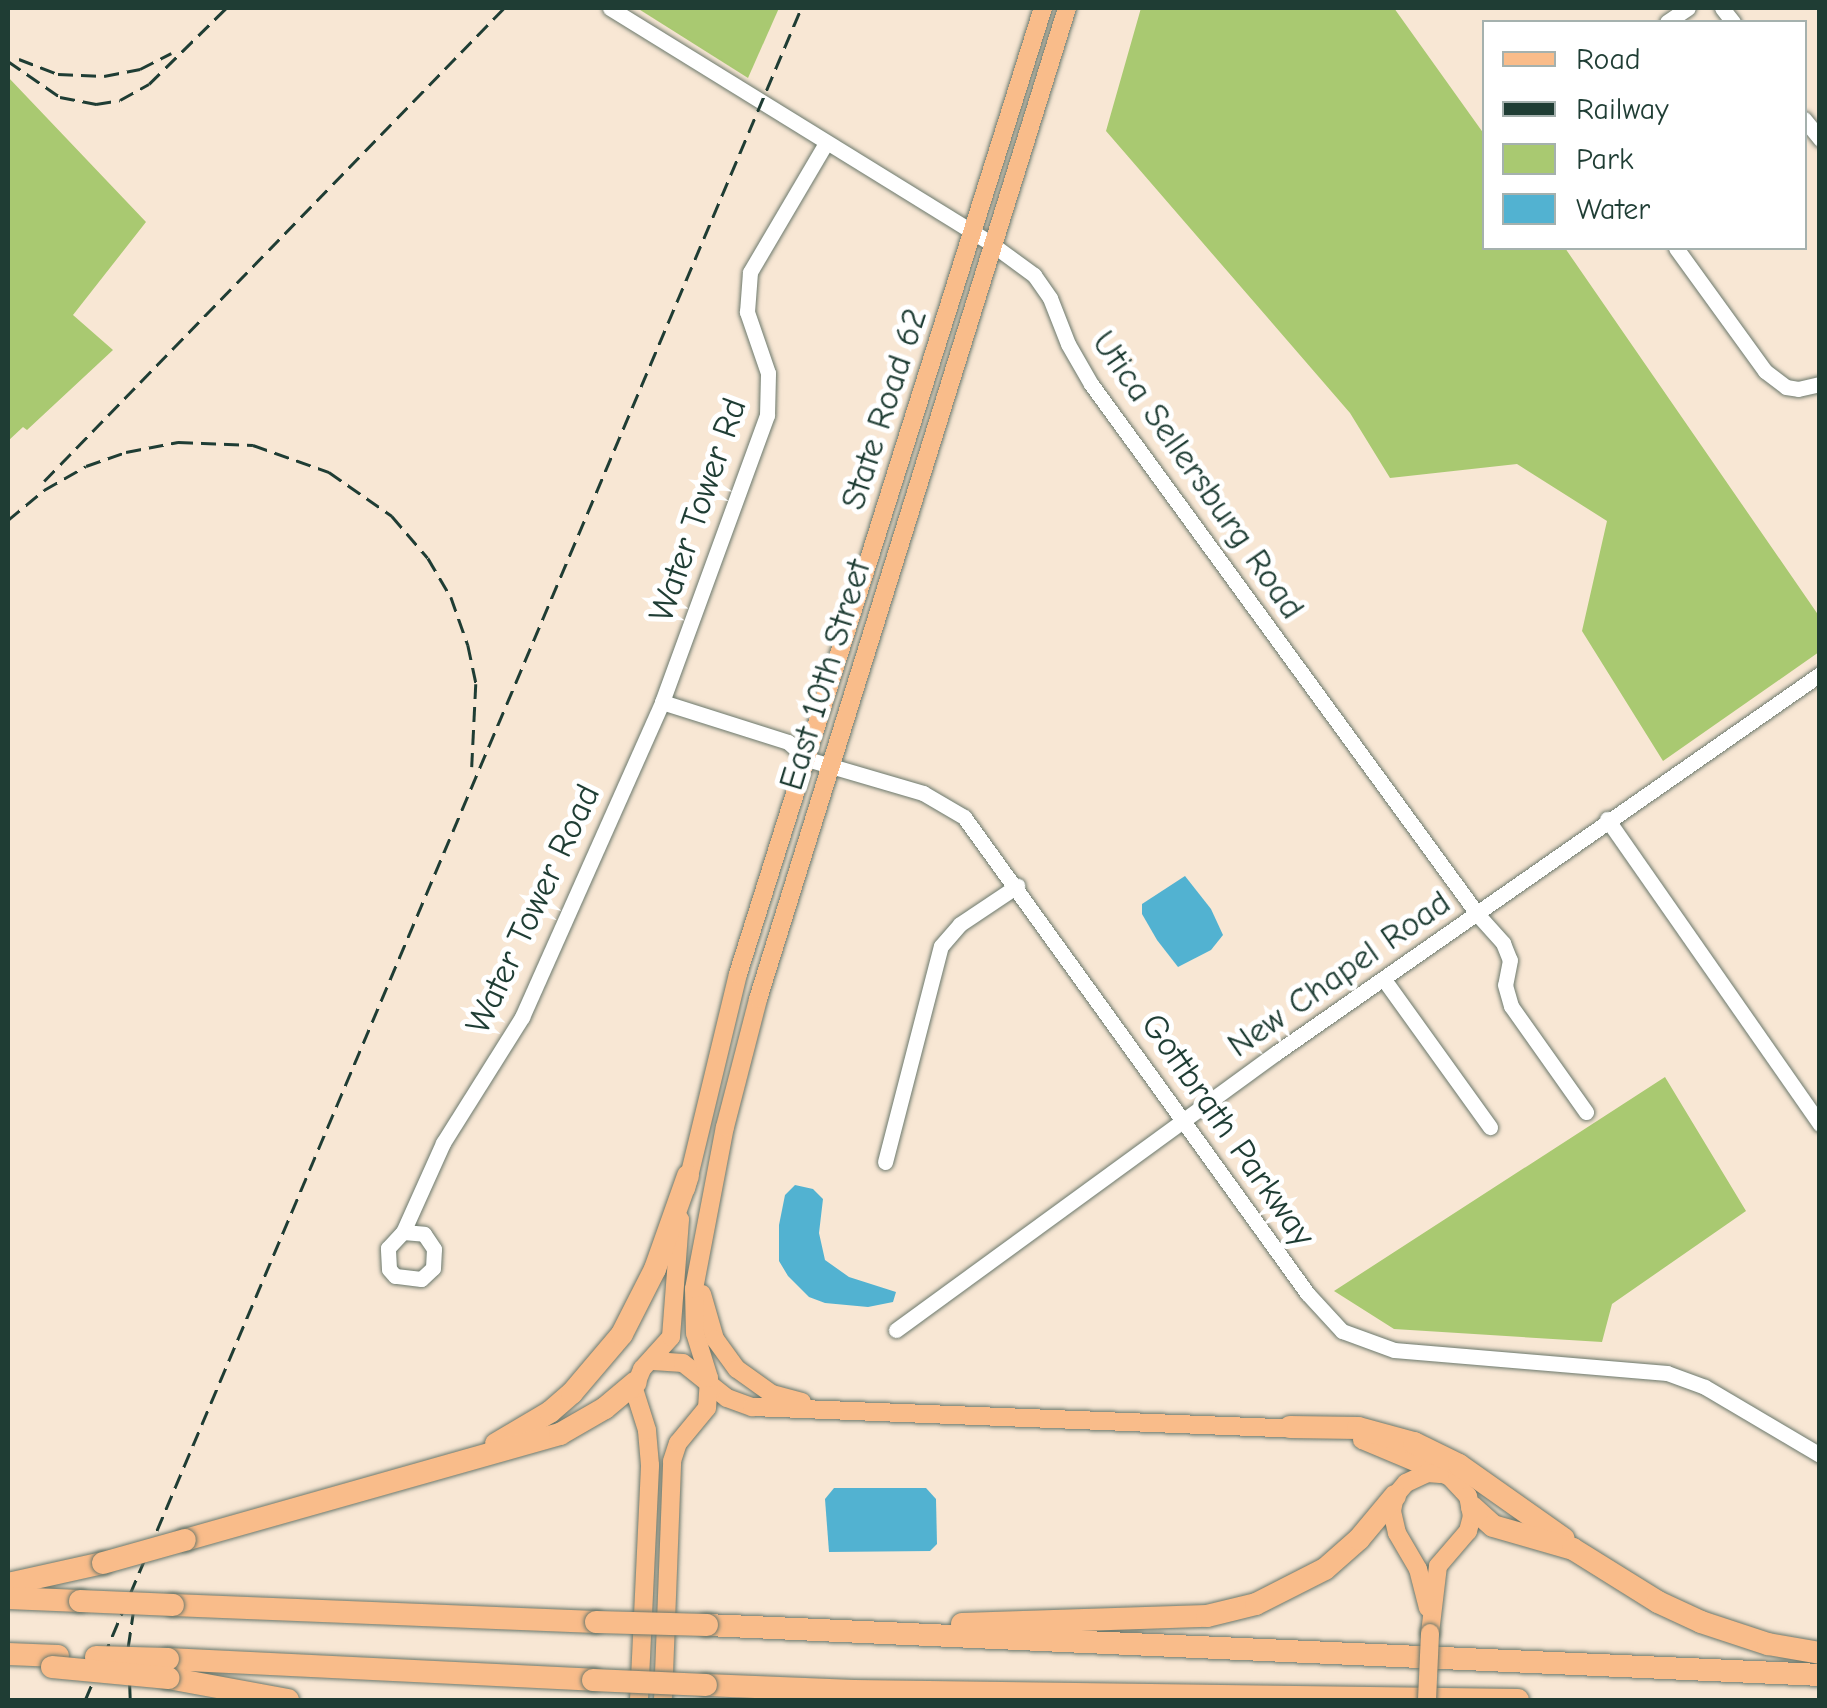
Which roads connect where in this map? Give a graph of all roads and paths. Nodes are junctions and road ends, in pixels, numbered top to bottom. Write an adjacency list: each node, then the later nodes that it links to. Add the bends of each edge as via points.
1 (610, 8): 4 (street, Utica Sellersburg Road)
2 (1043, 8): 5 (main road, State Road 62)
3 (1067, 8): 6 (main road, East 10th Street)
4 (826, 143): 5 (street, Utica Sellersburg Road); 9 (street, Water Tower Rd, via 750,272 747,312 768,373 768,415)
5 (974, 234): 6 (street, Utica Sellersburg Road); 12 (main road, State Road 62)
6 (993, 245): 13 (main road, East 10th Street); 16 (street, Utica Sellersburg Road, via 1042,284 1090,384)
7 (1677, 250): 8 (street, via 1765,371 1798,390)
8 (1820, 384)
9 (678, 658): 11 (street, Water Tower Road)
10 (1820, 674): 14 (street, New Chapel Road)
11 (662, 702): 12 (street, Gottbrath Parkway, via 788,742); 24 (street, Water Tower Road, via 527,1008 443,1143)
12 (807, 758): 13 (street, Gottbrath Parkway); 23 (main road, State Road 62, via 738,974)
13 (831, 765): 15 (street, Gottbrath Parkway, via 947,803); 25 (main road, East 10th Street, via 758,999)
14 (1607, 819): 16 (street, New Chapel Road); 20 (street)
15 (1017, 886): 19 (street, Gottbrath Parkway); 22 (street, via 960,924 942,946)
16 (1478, 915): 17 (street, New Chapel Road); 18 (street, Utica Sellersburg Road, via 1508,951 1511,1006)
17 (1385, 980): 19 (street, New Chapel Road); 21 (street)
18 (1586, 1112)
19 (1184, 1119): 26 (street, New Chapel Road); 32 (street, Gottbrath Parkway, via 1307,1293 1342,1331 1394,1350 1666,1373 1704,1387)
20 (1820, 1124)
21 (1490, 1127)
22 (885, 1162)
23 (688, 1176): 27 (main road, via 674,1260 673,1328); 34 (highway, via 645,1293 591,1373 515,1434)
24 (403, 1232)
25 (699, 1258): 28 (main road, East 10th Street, via 693,1307); 30 (main road, via 706,1318 725,1354 758,1386)
26 (896, 1330)
27 (653, 1362): 28 (main road, via 684,1362); 29 (main road)
28 (708, 1378): 30 (main road, via 744,1406); 50 (main road, via 707,1408 672,1456)
29 (636, 1382): 34 (highway, via 560,1434); 49 (main road, via 650,1464)
30 (814, 1407): 31 (main road)
31 (1290, 1427): 33 (main road, via 1370,1441); 37 (highway, via 1358,1428 1414,1443 1474,1474)
32 (1820, 1455)
33 (1441, 1474): 35 (main road, via 1415,1477); 36 (main road, via 1462,1486)
34 (399, 1481): 38 (highway, bridge)
35 (1395, 1496): 40 (main road, via 1392,1522 1418,1569); 41 (highway, via 1325,1568 1282,1594 1228,1612)
36 (1472, 1507): 37 (highway, via 1493,1526); 40 (main road, via 1468,1531 1438,1566)
37 (1572, 1550): 42 (highway, via 1701,1622)
38 (8, 1584)
39 (8, 1598): 41 (highway, bridge)
40 (1430, 1626): 51 (main road, bridge)
41 (839, 1631): 47 (highway)
42 (1820, 1653)
43 (8, 1654): 44 (highway)
44 (55, 1661): 45 (highway); 46 (highway, bridge)
45 (8, 1663)
46 (168, 1669): 48 (highway); 52 (highway, bridge, via 854,1691)
47 (1820, 1675)
48 (288, 1700)
49 (639, 1700)
50 (663, 1700)
51 (1427, 1700)
52 (1518, 1700)

